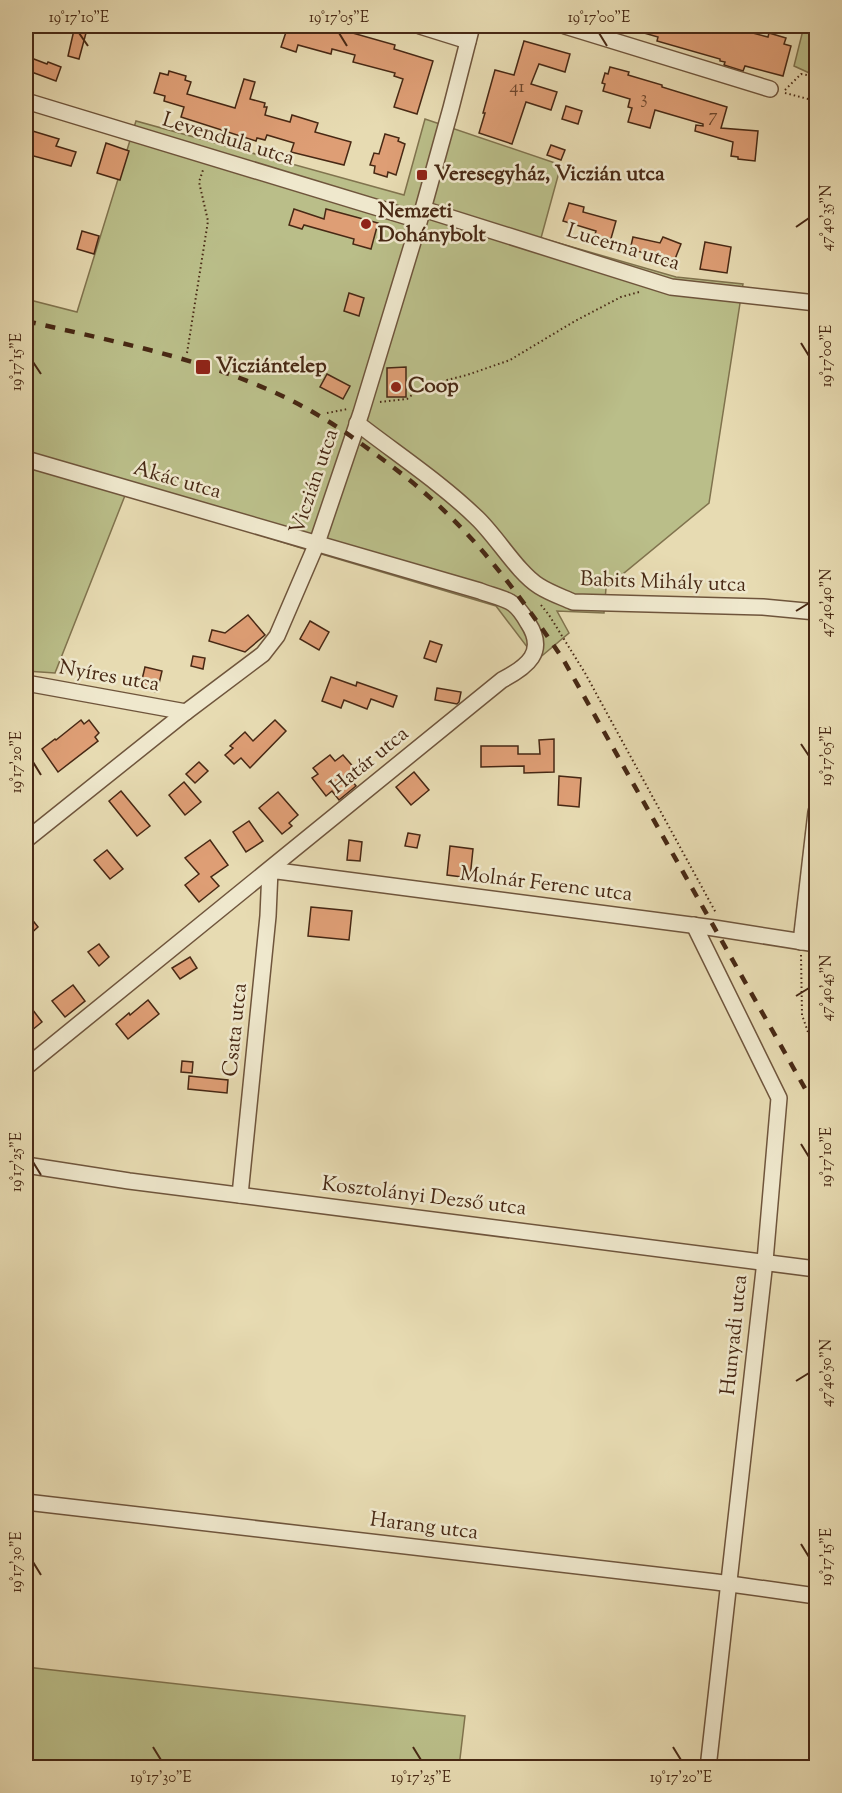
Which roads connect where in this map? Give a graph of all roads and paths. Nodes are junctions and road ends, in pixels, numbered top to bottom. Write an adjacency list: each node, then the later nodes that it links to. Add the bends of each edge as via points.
1 (420, 26): 4 (street)
2 (472, 26): 4 (street, Viczián utca)
3 (565, 26): 6 (street)
4 (468, 41): 12 (street, Viczián utca)
5 (816, 85): 8 (path, via 813,76 801,74 783,93)
6 (770, 89)
7 (816, 94): 8 (path)
8 (812, 100): 10 (path)
9 (26, 101): 11 (street, Levendula utca)
10 (816, 101)
11 (207, 156): 12 (street, Levendula utca); 15 (path, via 199,182 208,221)
12 (421, 214): 13 (street, Lucerna utca); 16 (street, Viczián utca)
13 (663, 284): 14 (street, Lucerna utca); 16 (path, via 621,297 510,360 423,386 407,399)
14 (816, 303)
15 (187, 353)
16 (363, 405): 17 (path); 18 (street, Viczián utca)
17 (327, 413)
18 (357, 423): 20 (street, Viczián utca); 22 (street, Babits Mihály utca, via 477,517 538,585 573,602)
19 (26, 459): 20 (street, Akác utca)
20 (317, 543): 24 (street, Viczián utca, via 272,644); 27 (street, Határ utca, via 512,603 535,633 537,642 531,660 517,672 502,680)
21 (536, 599): 29 (path, via 585,672)
22 (816, 612)
23 (26, 683): 24 (street, Nyíres utca)
24 (186, 712): 26 (street, Viczián utca)
25 (816, 812): 30 (street)
26 (26, 840)
27 (270, 870): 28 (street, Molnár Ferenc utca); 33 (street, Határ utca); 35 (street, Csata utca)
28 (694, 925): 29 (street, Molnár Ferenc utca); 36 (street, Hunyadi utca, via 779,1098)
29 (725, 929): 30 (street, Molnár Ferenc utca)
30 (801, 942): 31 (street, Molnár Ferenc utca); 32 (path, via 802,1016)
31 (816, 944)
32 (816, 1055)
33 (26, 1067)
34 (26, 1165): 35 (street, Kosztolányi Dezső utca)
35 (240, 1195): 36 (street, Kosztolányi Dezső utca)
36 (765, 1261): 37 (street, Kosztolányi Dezső utca); 39 (street, Hunyadi utca)
37 (816, 1269)
38 (26, 1503): 39 (street, Harang utca)
39 (728, 1584): 40 (street, Harang utca); 41 (street, Hunyadi utca)
40 (816, 1596)
41 (708, 1767)

